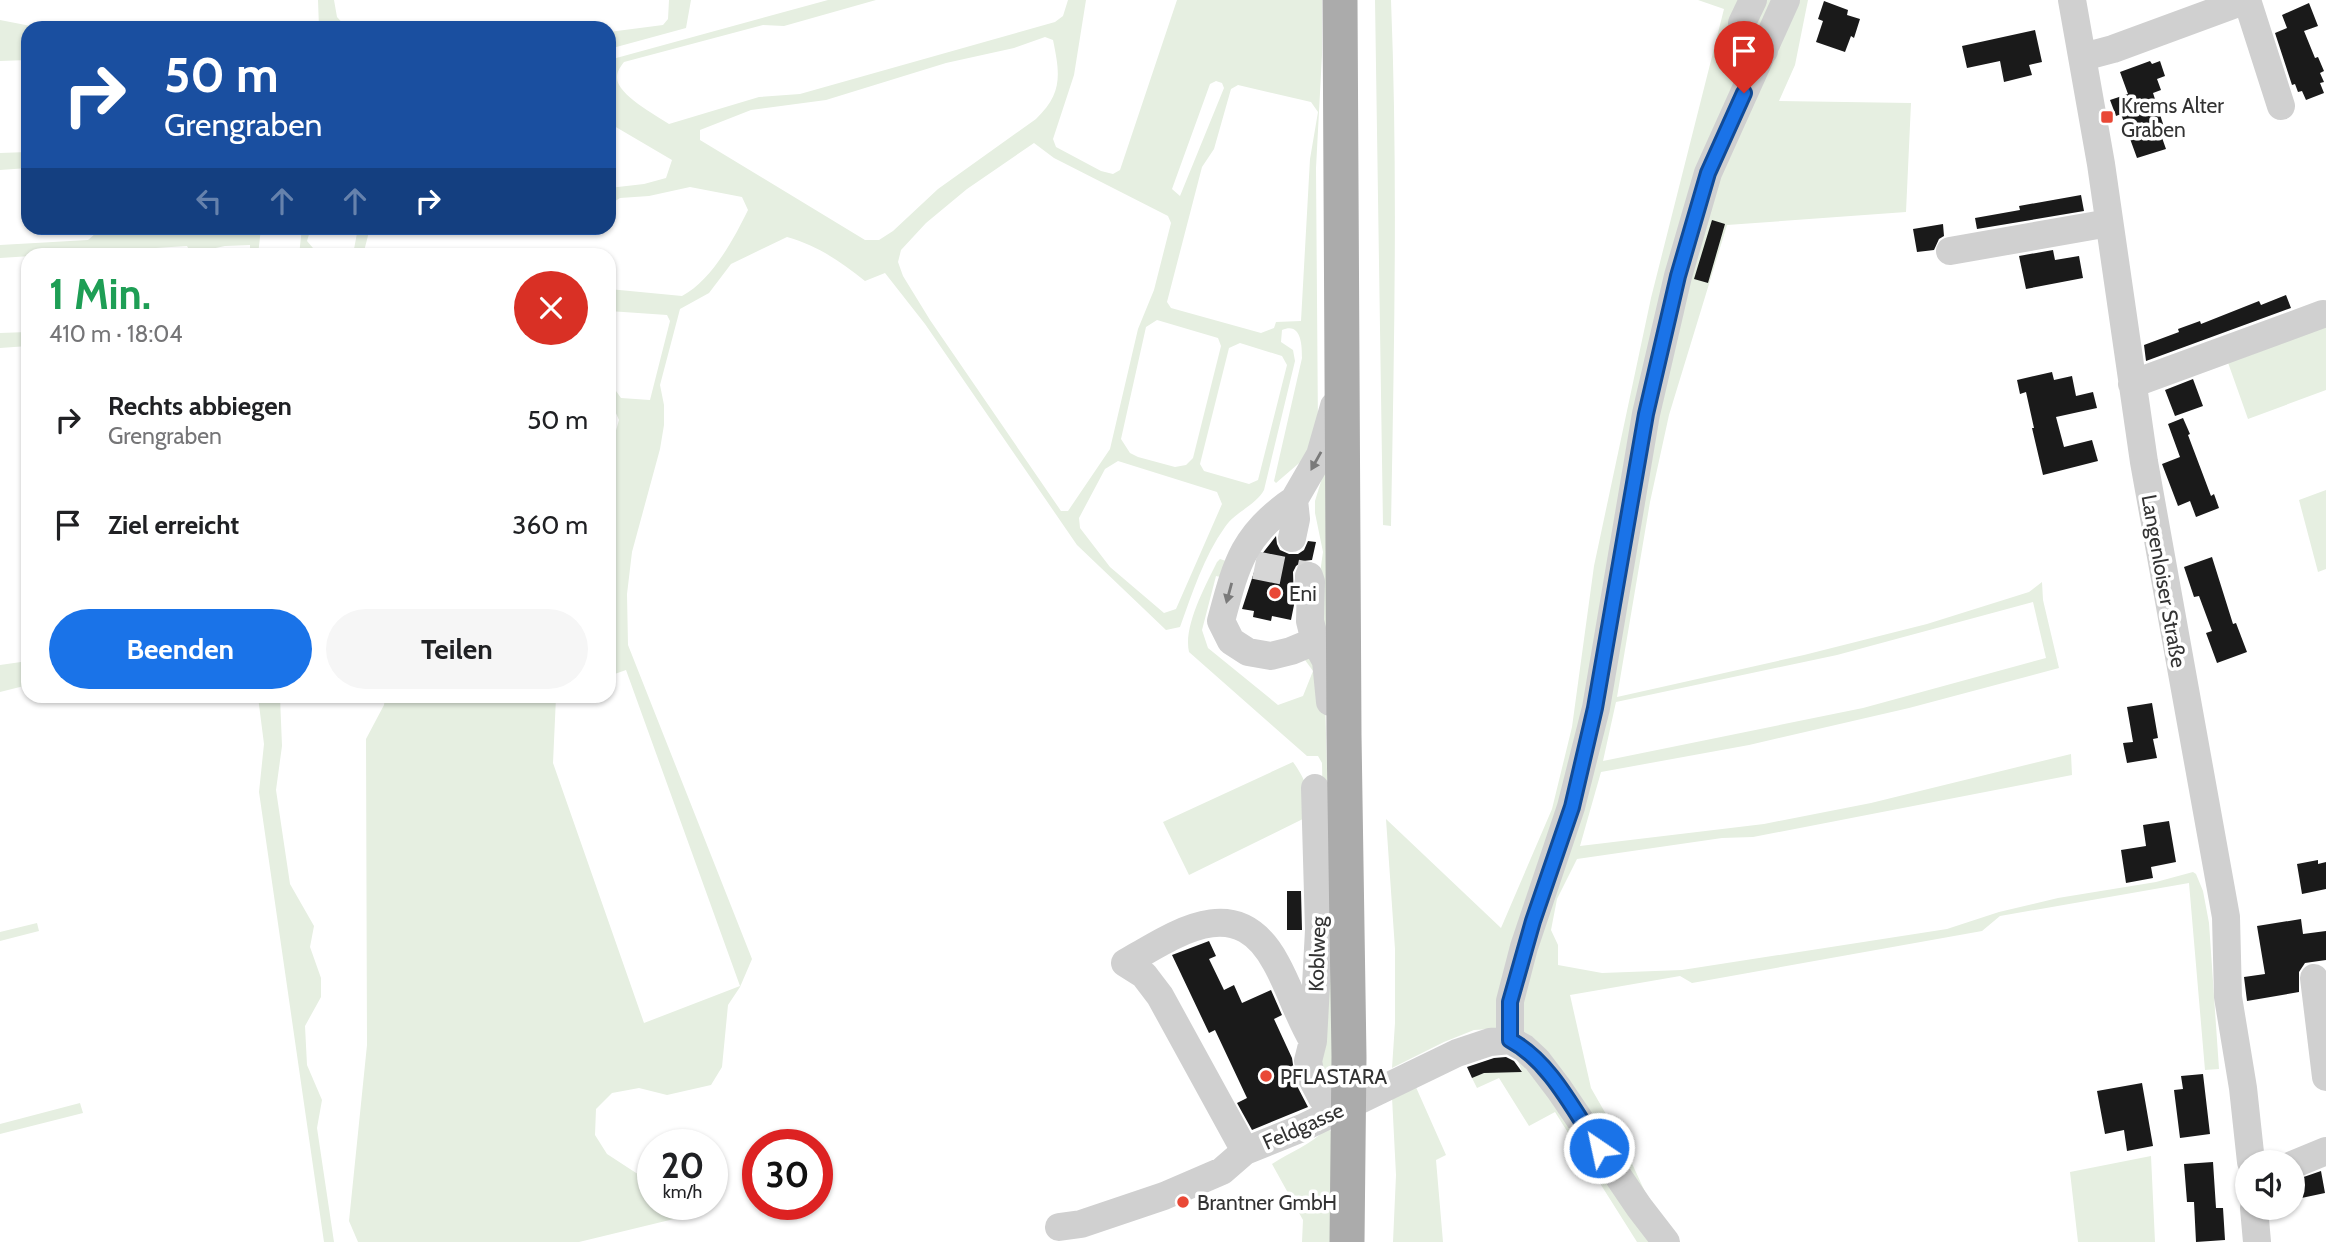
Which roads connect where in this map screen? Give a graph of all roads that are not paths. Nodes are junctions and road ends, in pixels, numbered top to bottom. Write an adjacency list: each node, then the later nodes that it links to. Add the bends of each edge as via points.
1 (1340, 0): 13 (main road)
2 (1359, 0): 24 (main road)
3 (1753, 0): 7 (street, via 1742,23 1747,40)
4 (1786, 0): 7 (street)
5 (2072, 0): 8 (street, Langenloiser Straße)
6 (2246, 0): 8 (street); 9 (street)
7 (1763, 51): 22 (street, via 1708,173 1678,276 1646,414 1595,708 1572,807 1510,1002)
8 (2083, 57): 10 (street, Langenloiser Straße)
9 (2281, 106)
10 (2109, 223): 11 (street); 14 (street, Langenloiser Straße)
11 (1950, 251)
12 (2323, 314): 14 (street)
13 (1342, 373): 15 (street, one-way to 15, via 1325,443); 19 (main road)
14 (2132, 384): 27 (street, Langenloiser Straße, via 2226,917 2228,998)
15 (1294, 500): 16 (street); 18 (street, one-way to 18, via 1272,515 1248,543 1247,561 1221,621 1231,641 1248,652 1271,656)
16 (1292, 538)
17 (1309, 576): 18 (street)
18 (1315, 641): 19 (street, via 1326,661 1330,701)
19 (1344, 735): 24 (main road)
20 (1315, 788): 23 (street, Koblweg, via 1319,930)
21 (2314, 978): 25 (street)
22 (1510, 1040): 26 (street, Feldgasse, via 1457,1053); 35 (street, via 1537,1060)
23 (1313, 1041): 26 (street, Koblweg, via 1308,1061 1311,1077); 28 (street, via 1277,963 1246,929 1222,920 1195,927 1125,963 1144,975 1160,996)
24 (1358, 1053): 26 (main road)
25 (2326, 1077)
26 (1350, 1131): 28 (street, Feldgasse); 33 (main road); 34 (main road)
27 (2249, 1150)
28 (1245, 1151): 32 (street, Feldgasse, via 1222,1171 1164,1196)
29 (2326, 1151): 30 (street)
30 (2305, 1160)
31 (2255, 1220): 36 (street)
32 (1059, 1227)
33 (1347, 1242)
34 (1365, 1242)
35 (1666, 1242)
36 (2257, 1242)

